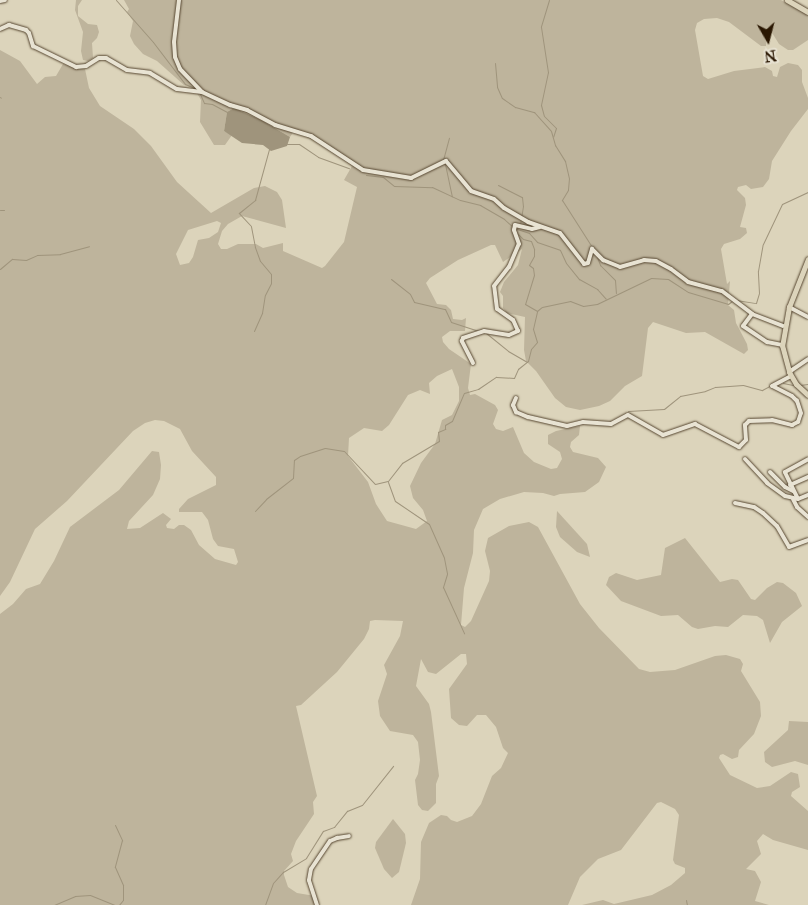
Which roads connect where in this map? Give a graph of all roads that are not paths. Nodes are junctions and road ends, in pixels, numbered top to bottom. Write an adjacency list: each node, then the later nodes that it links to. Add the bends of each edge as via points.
1 (5, 0): 4 (street)
2 (179, 0): 7 (street, via 175,57 180,69)
3 (787, 0): 5 (main road)
4 (0, 1)
5 (808, 12)
6 (0, 29): 7 (street, via 9,25 26,30 33,46 76,67 106,58 127,70 150,73 177,89)
7 (202, 92): 8 (street, via 248,110 275,125 311,136 363,170 410,178 446,161 468,189 494,199)
8 (540, 227): 11 (street, via 560,233 582,263 587,264 592,249 603,260 620,267 650,260 671,268 688,282 722,290); 16 (street, via 532,229 515,225 519,244 509,267 494,286 496,307 514,320 518,331 509,335 484,331 463,338)
9 (808, 259): 10 (main road)
10 (789, 308): 12 (street); 13 (main road)
11 (752, 314): 13 (street); 14 (street, via 743,326 767,342)
12 (808, 317)
13 (783, 326): 14 (main road)
14 (782, 344): 19 (main road)
15 (808, 359): 17 (street)
16 (473, 363)
17 (803, 363): 18 (street); 19 (street)
18 (808, 366)
19 (790, 374): 20 (main road); 21 (street, via 772,386 797,401 801,413 798,422 792,425 772,420 749,421 745,425 746,440 739,447 695,424 663,435 628,415 602,425 583,422 567,426 516,412)
20 (808, 395)
21 (516, 398)
22 (744, 459): 29 (street, via 767,483)
23 (808, 459): 26 (street, via 785,472)
24 (770, 472): 27 (street)
25 (808, 477): 26 (street)
26 (790, 485): 27 (street)
27 (793, 491): 29 (street)
28 (808, 495): 29 (street)
29 (795, 499): 31 (street, via 797,507)
30 (735, 503): 32 (street, via 754,507 763,513 777,526 789,547)
31 (808, 517)
32 (808, 540)
33 (349, 836): 34 (street, via 330,841 311,869 309,884)
34 (317, 905)

